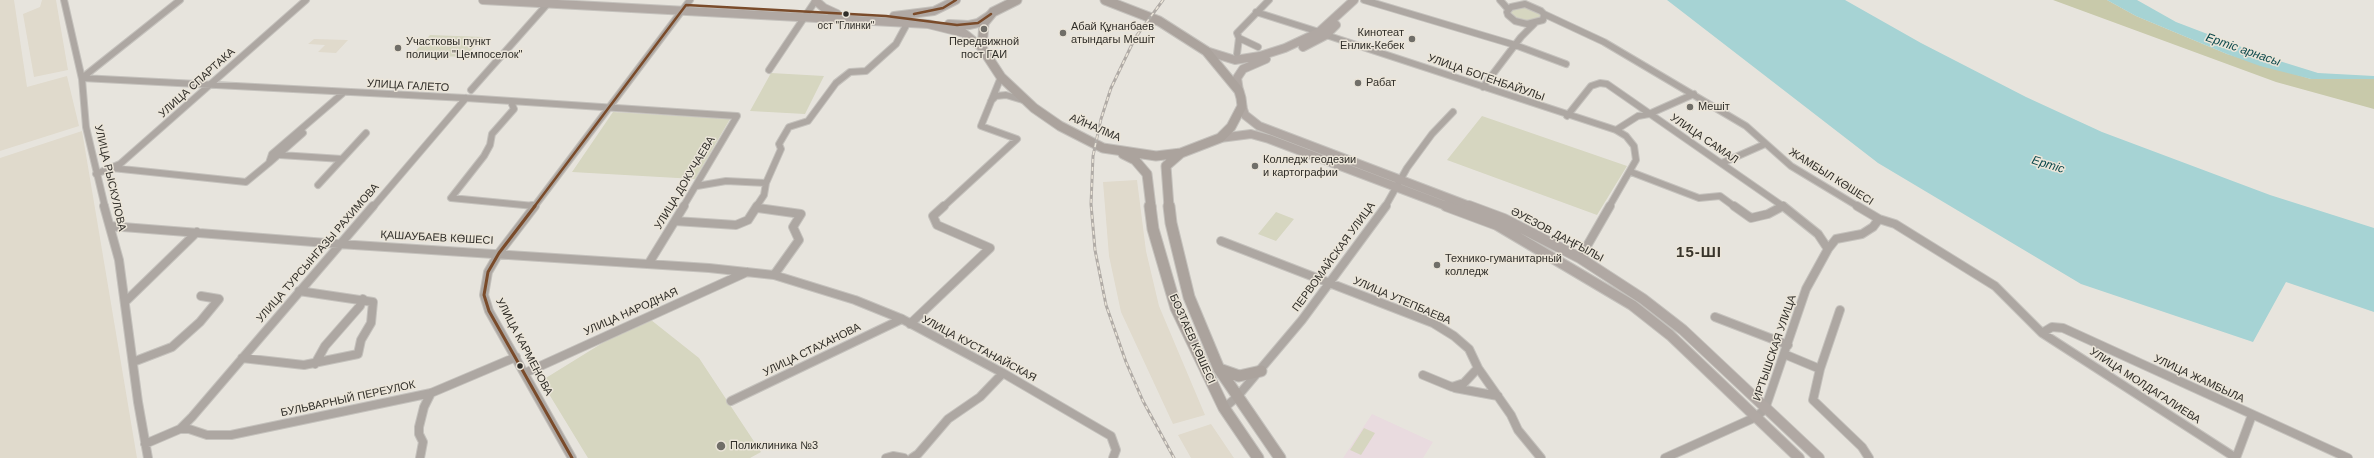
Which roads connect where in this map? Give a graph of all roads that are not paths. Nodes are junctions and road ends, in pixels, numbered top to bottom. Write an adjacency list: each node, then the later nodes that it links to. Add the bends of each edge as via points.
1 (64, 0): 41 (street, УЛИЦА РЫСКУЛОВА)
2 (180, 0): 41 (street)
3 (306, 0): 42 (street, УЛИЦА СПАРТАКА)
4 (483, 0): 16 (main road)
5 (574, 0): 18 (main road)
6 (816, 0): 22 (main road, via 824,8); 24 (street)
7 (956, 0): 25 (main road, via 943,8 927,12)
8 (995, 0): 21 (highway)
9 (1016, 0): 21 (highway)
10 (1269, 0): 20 (street)
11 (1354, 0): 30 (main road)
12 (1362, 0): 30 (main road); 33 (street)
13 (1500, 0): 19 (street)
14 (1515, 0): 17 (street)
15 (1109, 1): 36 (highway, via 1159,21)
16 (550, 2): 18 (main road); 44 (street)
17 (1525, 4): 19 (street); 23 (street, ЖАМБЫЛ КӨШЕСІ, via 1536,7)
18 (686, 5): 24 (main road); 53 (street, УЛИЦА КАРМЕНОВА)
19 (1508, 9): 26 (street, via 1508,15)
20 (1256, 12): 30 (street, УЛИЦА БОГЕНБАЙУЛЫ); 32 (street, via 1236,33)
21 (992, 13): 25 (main road, via 969,25); 35 (highway, via 982,29)
22 (837, 14): 24 (main road); 25 (main road)
23 (1544, 14): 28 (street); 29 (street, ЖАМБЫЛ КӨШЕСІ)
24 (808, 15): 27 (main road); 39 (street)
25 (886, 16)
26 (1515, 21): 28 (street, ЖАМБЫЛ КӨШЕСІ); 31 (street)
27 (908, 22): 35 (main road, via 950,28 964,33); 72 (street, via 896,44 866,71 850,72 830,90 808,121 789,127 779,144 781,150)
28 (1538, 22): 29 (street, ЖАМБЫЛ КӨШЕСІ); 31 (street)
29 (1563, 23): 47 (street, ЖАМБЫЛ КӨШЕСІ, via 1604,42)
30 (1322, 34): 36 (main road, via 1248,59 1222,58); 43 (street, УЛИЦА БОГЕНБАЙУЛЫ); 45 (main road, via 1291,52 1244,69 1238,78)
31 (1522, 37): 33 (street)
32 (1239, 38): 34 (street); 37 (street)
33 (1515, 45): 38 (street); 43 (street)
34 (1258, 47)
35 (982, 48): 40 (highway, АЙНАЛМА)
36 (1206, 51): 45 (highway)
37 (1238, 54)
38 (1566, 64)
39 (769, 70)
40 (1001, 77): 49 (street); 50 (highway, АЙНАЛМА)
41 (82, 78): 42 (street, УЛИЦА ГАЛЕТО); 71 (street, УЛИЦА РЫСКУЛОВА, via 86,127)
42 (210, 84): 46 (street, УЛИЦА ГАЛЕТО); 69 (street, УЛИЦА СПАРТАКА, via 120,164)
43 (1483, 88): 57 (street, УЛИЦА БОГЕНБАЙУЛЫ)
44 (471, 90)
45 (1239, 91): 52 (highway)
46 (343, 93): 48 (street, УЛИЦА ГАЛЕТО); 58 (street)
47 (1694, 94): 55 (street); 62 (street, ЖАМБЫЛ КӨШЕСІ, via 1746,126)
48 (466, 98): 51 (street, УЛИЦА ГАЛЕТО); 84 (street, УЛИЦА ТУРСЫНГАЗЫ РАХИМОВА)
49 (991, 101): 50 (street, via 996,96 1006,95); 100 (street, via 981,126 1017,139 933,216 937,225 990,248)
50 (1026, 101): 63 (highway, АЙНАЛМА, via 1060,126 1103,148)
51 (511, 102): 53 (street, УЛИЦА ГАЛЕТО); 76 (street, via 514,109 492,134 484,156 451,198)
52 (1242, 106): 61 (highway, АЙНАЛМА, via 1232,127); 73 (main road, ӘУЕЗОВ ДАҢҒЫЛЫ, via 1245,115 1259,126)
53 (608, 108): 56 (street, УЛИЦА ГАЛЕТО); 76 (street, УЛИЦА КАРМЕНОВА)
54 (1453, 112): 73 (street, ПЕРВОМАЙСКАЯ УЛИЦА, via 1432,134 1407,168)
55 (1648, 114): 57 (street, УЛИЦА САМАЛ, via 1607,84 1600,83 1592,86); 59 (street, via 1638,116); 68 (street, УЛИЦА САМАЛ)
56 (734, 115): 75 (street, УЛИЦА ДОКУЧАЕВА, via 737,119)
57 (1567, 116): 59 (street, УЛИЦА БОГЕНБАЙУЛЫ)
58 (310, 123): 65 (street, via 297,140); 67 (street, via 272,154)
59 (1616, 130): 70 (street, УЛИЦА БОГЕНБАЙУЛЫ, via 1626,136 1634,146 1636,160)
60 (366, 133): 66 (street)
61 (1220, 138): 64 (highway, АЙНАЛМА); 73 (main road, ӘУЕЗОВ ДАҢҒЫЛЫ, via 1251,134)
62 (1765, 144): 68 (street); 79 (street, ЖАМБЫЛ КӨШЕСІ, via 1791,166)
63 (1120, 152): 64 (highway, АЙНАЛМА, via 1156,156); 120 (highway, БОЗТАЕВ КӨШЕСІ, via 1135,160 1147,174 1153,229 1176,308)
64 (1181, 153): 109 (highway, БОЗТАЕВ КӨШЕСІ, via 1166,166 1165,173 1171,223 1189,297)
65 (280, 155): 66 (street); 67 (street)
66 (342, 159): 74 (street)
67 (268, 163): 69 (street, via 246,182)
68 (1722, 163): 77 (street, УЛИЦА САМАЛ)
69 (112, 168): 71 (street, УЛИЦА СПАРТАКА)
70 (1631, 172): 77 (street, via 1699,198 1720,196 1751,218 1768,214); 87 (street)
71 (96, 174): 81 (street, УЛИЦА РЫСКУЛОВА)
72 (766, 183): 75 (street, via 726,181); 78 (street)
73 (1400, 183): 87 (main road, ӘУЕЗОВ ДАҢҒЫЛЫ, via 1504,220); 91 (street, ПЕРВОМАЙСКАЯ УЛИЦА); 123 (main road, ӘУЕЗОВ ДАҢҒЫЛЫ, via 1497,225 1582,273 1670,335)
74 (318, 185)
75 (696, 186): 80 (street, УЛИЦА ДОКУЧАЕВА)
76 (534, 206): 86 (street, УЛИЦА КАРМЕНОВА)
77 (1783, 206): 85 (street, УЛИЦА САМАЛ, via 1818,234)
78 (758, 208): 80 (street, via 748,220 736,225); 90 (street, via 801,214 793,227 799,240)
79 (1879, 219): 85 (street, ИРТЫШСКАЯ УЛИЦА, via 1873,227 1862,234 1836,239); 101 (street, ЖАМБЫЛ КӨШЕСІ, via 1895,224 1995,286)
80 (675, 220): 88 (street, УЛИЦА ДОКУЧАЕВА)
81 (110, 226): 82 (street, ҚАШАУБАЕВ КӨШЕСІ); 96 (street, УЛИЦА РЫСКУЛОВА, via 119,260)
82 (198, 232): 84 (street, ҚАШАУБАЕВ КӨШЕСІ); 96 (street)
83 (1221, 241): 91 (street, УЛИЦА УТЕПБАЕВА)
84 (340, 244): 86 (street, ҚАШАУБАЕВ КӨШЕСІ); 92 (street, УЛИЦА ТУРСЫНГАЗЫ РАХИМОВА)
85 (1828, 249): 102 (street, ИРТЫШСКАЯ УЛИЦА, via 1806,289)
86 (499, 253): 88 (street, ҚАШАУБАЕВ КӨШЕСІ); 104 (street, УЛИЦА КАРМЕНОВА, via 488,272 484,295 489,311)
87 (1580, 258): 121 (main road, ӘУЕЗОВ ДАҢҒЫЛЫ, via 1643,299 1683,330)
88 (649, 264): 89 (street, ҚАШАУБАЕВ КӨШЕСІ)
89 (747, 272): 90 (street, ҚАШАУБАЕВ КӨШЕСІ); 112 (street, УЛИЦА НАРОДНАЯ)
90 (774, 275): 93 (street, ҚАШАУБАЕВ КӨШЕСІ)
91 (1329, 282): 108 (street, УЛИЦА УТЕПБАЕВА, via 1433,323 1469,349); 111 (street, ПЕРВОМАЙСКАЯ УЛИЦА)
92 (299, 291): 95 (street); 105 (street, УЛИЦА ТУРСЫНГАЗЫ РАХИМОВА)
93 (832, 293): 99 (street, УЛИЦА КУСТАНАЙСКАЯ)
94 (201, 296): 106 (street, via 219,299 200,322 172,347)
95 (363, 299): 107 (street, via 360,306 325,346); 107 (street, via 374,304 371,323 361,340 358,354)
96 (125, 302): 106 (street, УЛИЦА РЫСКУЛОВА)
97 (1840, 310): 110 (street)
98 (1715, 317): 102 (street)
99 (902, 319): 100 (street, УЛИЦА КУСТАНАЙСКАЯ); 119 (street, УЛИЦА СТАХАНОВА)
100 (910, 324): 113 (street, УЛИЦА КУСТАНАЙСКАЯ)
101 (2042, 333): 122 (street, УЛИЦА ЖАМБЫЛА, via 2052,327 2063,328); 140 (street, УЛИЦА МОЛДАГАЛИЕВА)
102 (1788, 345): 103 (street, ИРТЫШСКАЯ УЛИЦА)
103 (1784, 354): 110 (street); 121 (street, ИРТЫШСКАЯ УЛИЦА)
104 (516, 357): 112 (street, УЛИЦА КАРМЕНОВА); 116 (street, БУЛЬВАРНЫЙ ПЕРЕУЛОК)
105 (242, 358): 107 (street); 124 (street, УЛИЦА ТУРСЫНГАЗЫ РАХИМОВА)
106 (133, 362): 125 (street, УЛИЦА РЫСКУЛОВА)
107 (315, 364)
108 (1478, 368): 115 (street, via 1464,383); 117 (street, УЛИЦА УТЕПБАЕВА)
109 (1219, 369): 111 (highway, via 1239,376); 118 (highway, БОЗТАЕВ КӨШЕСІ)
110 (1820, 369): 139 (street, via 1813,400 1862,447)
111 (1261, 370): 118 (street, ПЕРВОМАЙСКАЯ УЛИЦА)
112 (525, 373): 128 (street, УЛИЦА КАРМЕНОВА)
113 (1003, 373): 131 (street, via 980,397 948,418); 132 (street, УЛИЦА КУСТАНАЙСКАЯ, via 1111,436 1116,450)
114 (1423, 375): 115 (street)
115 (1452, 387): 117 (street)
116 (431, 393): 124 (street, БУЛЬВАРНЫЙ ПЕРЕУЛОК, via 232,435 207,435); 127 (street, via 424,406 420,427 419,434 423,442)
117 (1498, 396): 135 (street, УЛИЦА УТЕПБАЕВА, via 1518,430)
118 (1237, 397): 120 (street, ПЕРВОМАЙСКАЯ УЛИЦА); 134 (highway, БОЗТАЕВ КӨШЕСІ)
119 (731, 401)
120 (1224, 408): 133 (highway, БОЗТАЕВ КӨШЕСІ)
121 (1765, 409): 123 (street, ИРТЫШСКАЯ УЛИЦА); 138 (main road, ӘУЕЗОВ ДАҢҒЫЛЫ)
122 (2252, 415): 140 (street); 141 (street, УЛИЦА ЖАМБЫЛА)
123 (1756, 417): 136 (street, ИРТЫШСКАЯ УЛИЦА); 137 (main road, ӘУЕЗОВ ДАҢҒЫЛЫ)
124 (183, 426): 125 (street)
125 (144, 444): 126 (street, УЛИЦА РЫСКУЛОВА)
126 (148, 458)
127 (420, 458)
128 (572, 458)
129 (886, 458): 130 (street)
130 (904, 458)
131 (912, 458)
132 (1113, 458)
133 (1258, 458)
134 (1280, 458)
135 (1541, 458)
136 (1665, 458)
137 (1799, 458)
138 (1819, 458)
139 (1869, 458)
140 (2236, 458)
141 (2348, 458)

